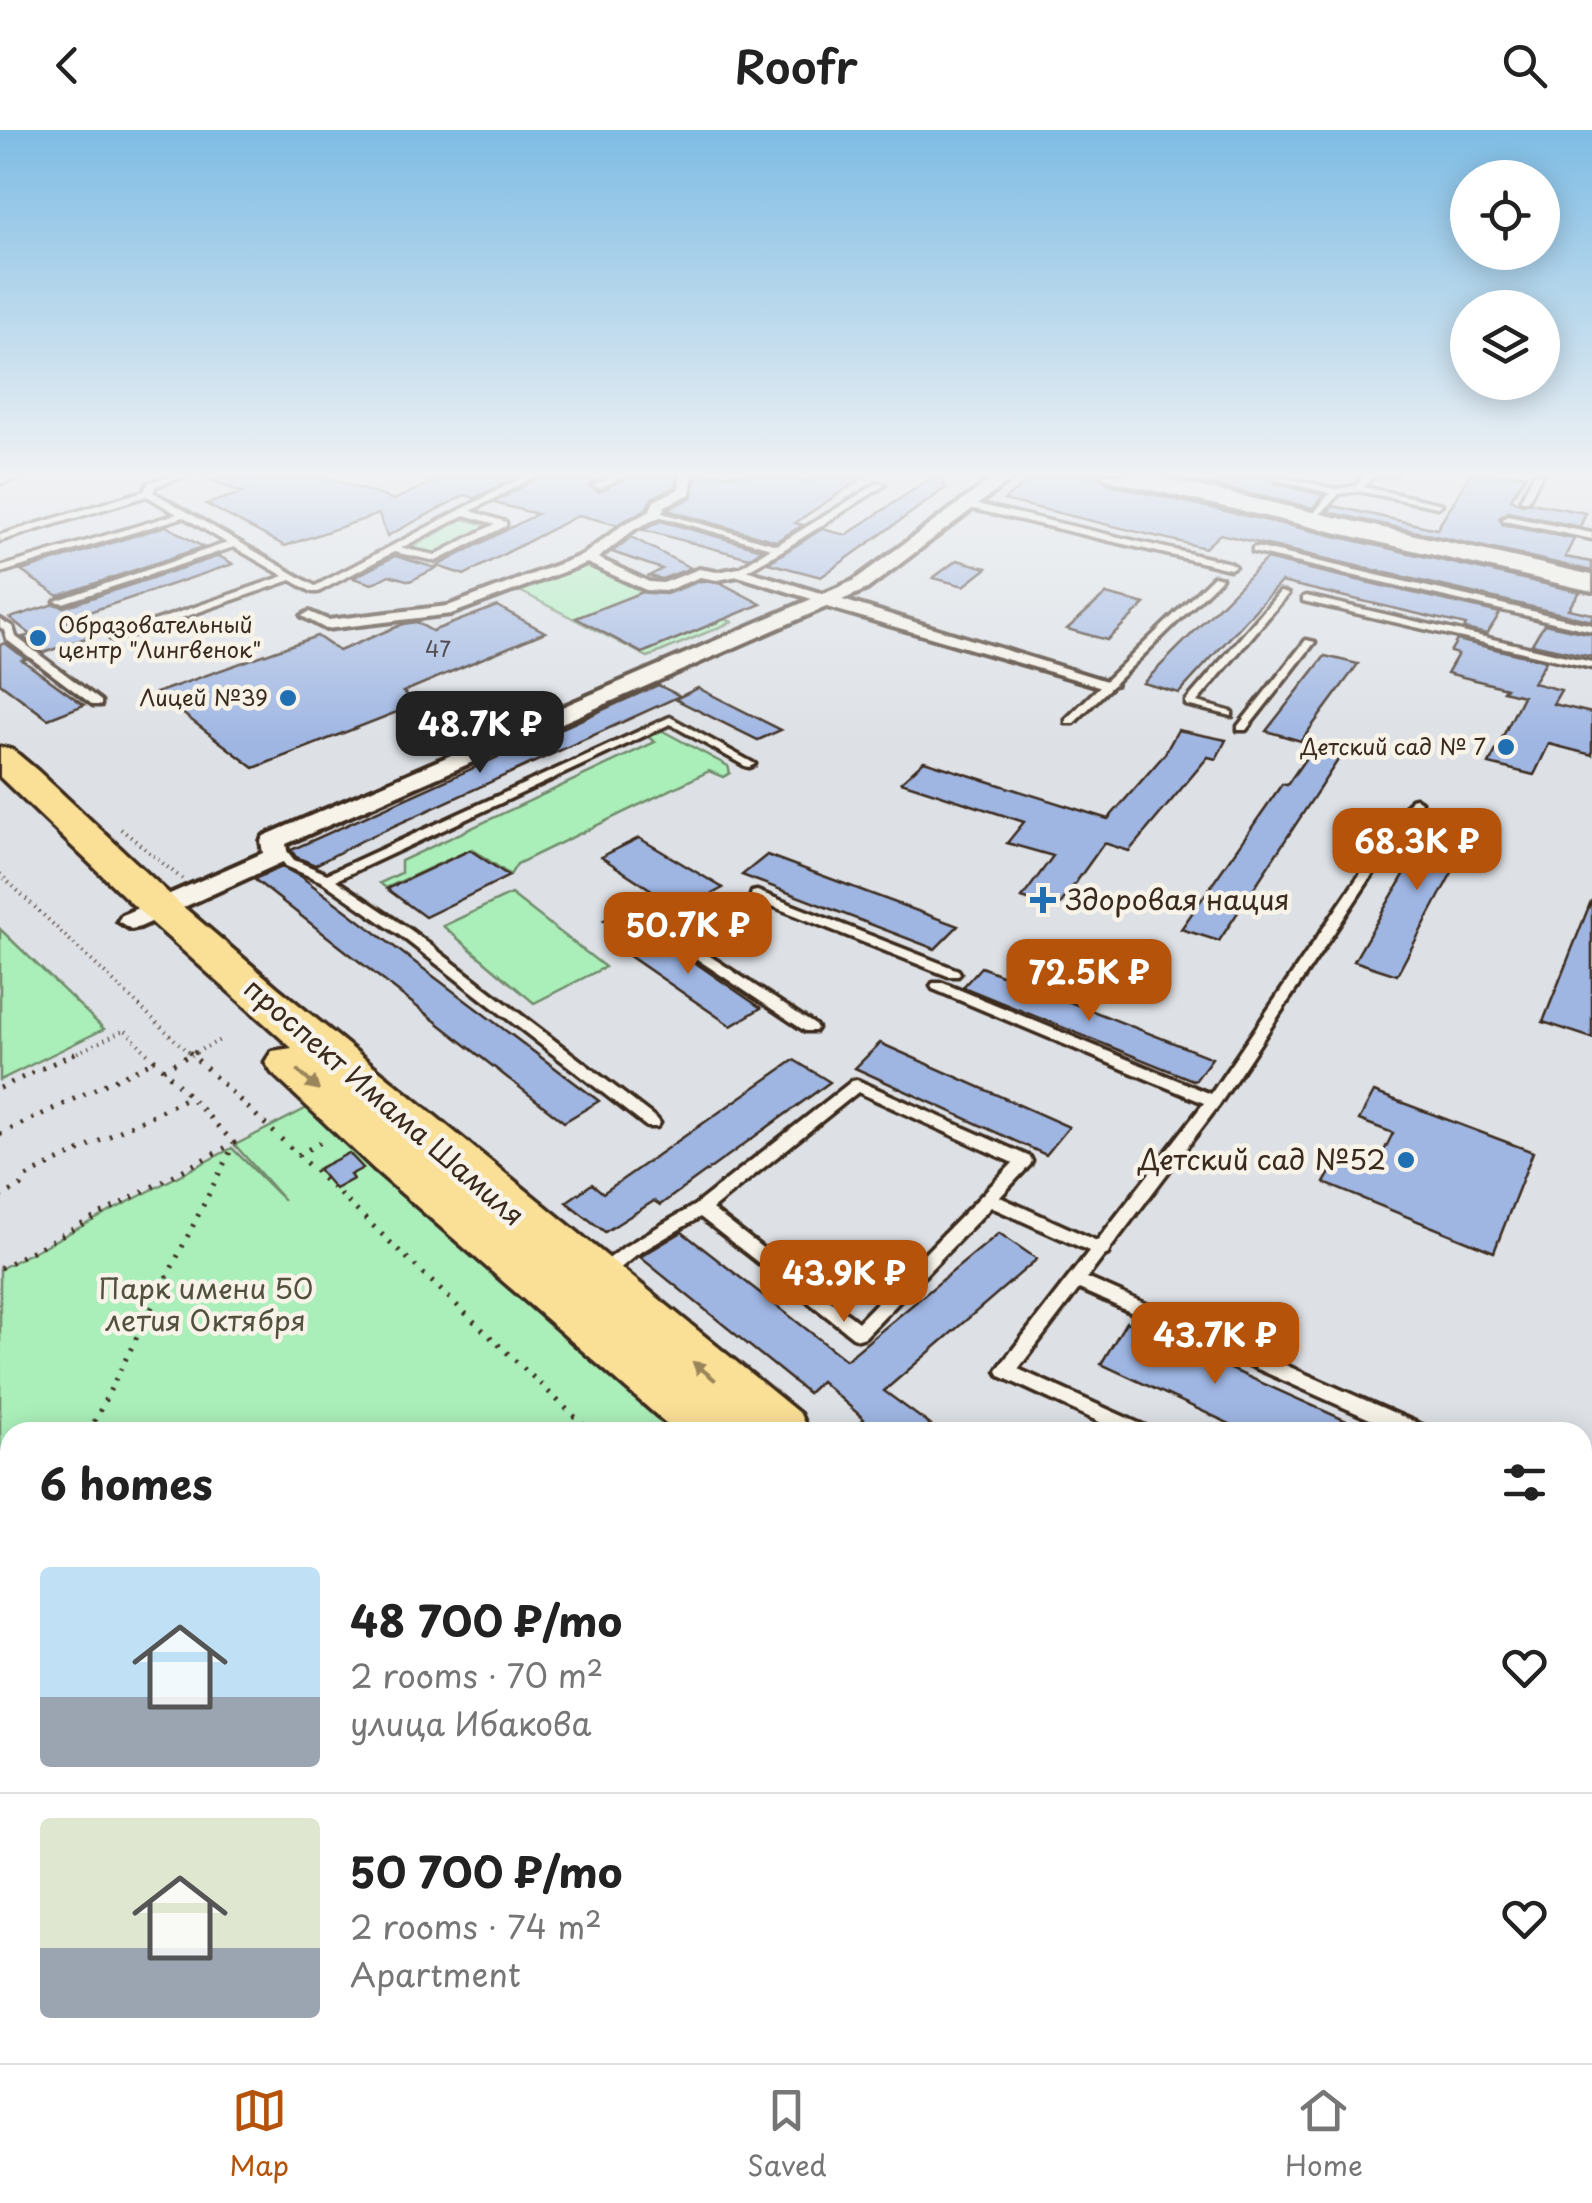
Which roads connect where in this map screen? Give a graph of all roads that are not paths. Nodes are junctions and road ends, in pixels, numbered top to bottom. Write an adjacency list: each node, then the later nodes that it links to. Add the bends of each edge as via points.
1 (172, 564): 18 (lane)
2 (273, 564): 13 (lane)
3 (368, 564): 13 (lane, via 315,590)
4 (572, 564): 20 (street, via 451,610 326,625)
5 (601, 564): 12 (street, via 646,586 664,587 699,573)
6 (753, 564): 12 (lane)
7 (889, 564): 19 (street)
8 (1222, 564): 11 (lane)
9 (1317, 564): 22 (lane)
10 (1512, 564): 15 (main road)
11 (1230, 566)
12 (740, 572): 19 (street)
13 (293, 576): 23 (lane)
14 (1218, 578): 26 (lane)
15 (1592, 583)
16 (1282, 594): 28 (lane, via 1190,703)
17 (1306, 600): 25 (lane)
18 (60, 601)
19 (828, 601): 26 (street); 35 (street)
20 (308, 616)
21 (0, 622): 27 (lane, via 10,638)
22 (1592, 628)
23 (115, 638)
24 (1310, 642): 30 (lane)
25 (1592, 665)
26 (1108, 684): 29 (lane)
27 (97, 703)
28 (1228, 714)
29 (1070, 720)
30 (1242, 728)
31 (0, 758): 39 (main road, проспект Имама Шамиля)
32 (749, 764): 36 (lane, via 670,720)
33 (0, 794): 39 (main road, проспект Имама Шамиля)
34 (1416, 802): 43 (lane)
35 (273, 841): 36 (lane, via 290,863); 39 (street, via 276,856)
36 (327, 879): 44 (lane)
37 (756, 895): 40 (lane)
38 (738, 904): 42 (lane, via 671,937)
39 (144, 914): 48 (main road, проспект Имама Шамиля); 50 (main road, проспект Имама Шамиля, one-way to 50, via 392,1157)
40 (952, 973)
41 (938, 986): 43 (lane)
42 (810, 1028)
43 (1214, 1101): 47 (lane)
44 (652, 1124)
45 (988, 1199): 46 (lane, via 859,1332); 46 (lane, via 1024,1161 857,1085); 47 (lane)
46 (701, 1209): 48 (lane)
47 (1102, 1250): 49 (lane)
48 (593, 1280): 51 (main road, проспект Имама Шамиля, one-way to 48)
49 (1079, 1282): 52 (lane, via 1006,1371); 53 (lane)
50 (704, 1422)
51 (767, 1422)
52 (1116, 1422)
53 (1394, 1422)

